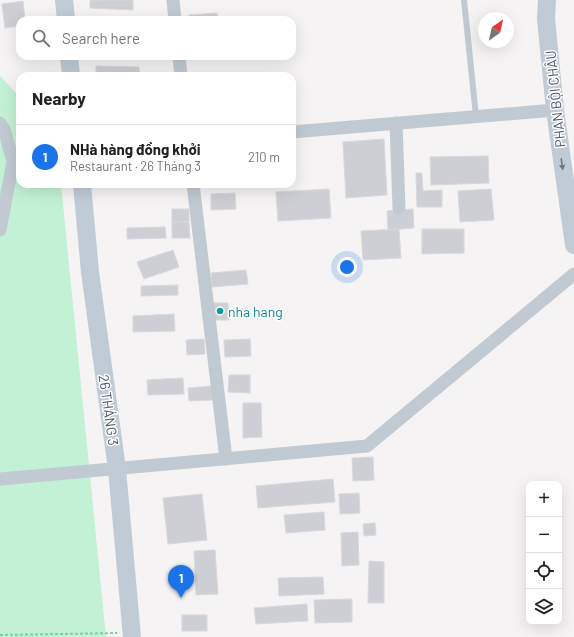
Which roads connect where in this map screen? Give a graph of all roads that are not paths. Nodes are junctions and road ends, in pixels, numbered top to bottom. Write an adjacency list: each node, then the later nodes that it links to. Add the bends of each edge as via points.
1 (64, 0): 5 (street)
2 (173, 0): 6 (street)
3 (464, 0): 12 (lane)
4 (546, 0): 11 (street, PHAN BỘI CHÂU)
5 (66, 16)
6 (175, 16)
7 (69, 60): 9 (street)
8 (179, 60): 10 (street)
9 (71, 72)
10 (181, 72)
11 (555, 110): 12 (street); 20 (street, PHAN BỘI CHÂU, one-way to 20)
12 (476, 116): 14 (street)
13 (0, 123): 19 (street, via 13,162)
14 (396, 123): 15 (street); 18 (street)
15 (296, 132)
16 (82, 188): 23 (street, 26 THÁNG 3, via 90,272)
17 (193, 188): 22 (street)
18 (399, 208)
19 (0, 230)
20 (574, 245)
21 (574, 274): 22 (street, via 367,446)
22 (226, 459): 23 (street)
23 (117, 468): 24 (street); 25 (street, 26 THÁNG 3)
24 (0, 479)
25 (131, 635)

